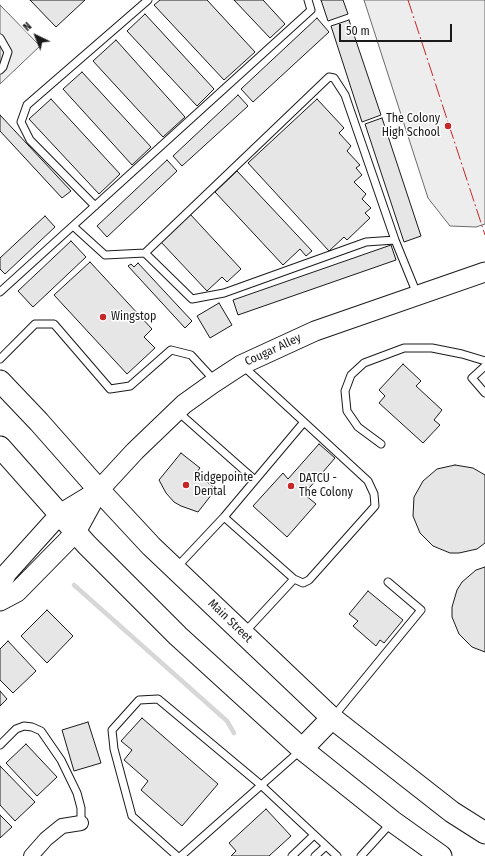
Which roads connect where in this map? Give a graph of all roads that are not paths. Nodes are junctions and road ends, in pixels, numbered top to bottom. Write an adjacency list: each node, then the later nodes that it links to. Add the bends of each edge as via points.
1 (148, 0): 5 (lane, via 27,105 21,122 30,140)
2 (308, 0): 5 (lane, via 311,10)
3 (0, 38): 4 (lane, via 8,52)
4 (0, 70)
5 (95, 206): 6 (lane)
6 (73, 226): 8 (lane, via 105,255); 10 (lane)
7 (395, 240): 8 (lane, via 366,242 224,293 192,299); 8 (lane, via 345,95 334,78 329,77); 11 (lane)
8 (144, 253)
9 (485, 272): 11 (street, Cougar Alley)
10 (0, 292)
11 (418, 296): 14 (street, Cougar Alley, via 315,331)
12 (0, 359): 17 (lane, via 36,324 54,324 110,389 130,386 171,350 191,355)
13 (485, 361): 21 (lane, via 432,348 404,348 364,363 351,375 345,391 348,410 358,427)
14 (242, 365): 17 (street, Cougar Alley); 20 (lane)
15 (485, 366): 18 (lane, via 472,378)
16 (0, 381): 24 (main road, Main Street)
17 (215, 382): 19 (street, Cougar Alley)
18 (485, 393)
19 (176, 411): 23 (lane); 24 (street, Cougar Alley)
20 (304, 422): 23 (lane); 29 (lane, via 368,482 374,494 375,506 309,580 302,583)
21 (381, 444)
22 (0, 447): 25 (main road)
23 (255, 480): 26 (lane)
24 (99, 490): 25 (street); 27 (street); 28 (main road, Main Street)
25 (60, 514): 27 (main road); 31 (street, via 6,573)
26 (224, 517): 28 (lane); 29 (lane)
27 (76, 532): 32 (street, via 18,592); 36 (main road, via 126,586 178,636)
28 (175, 569): 33 (main road, Main Street)
29 (294, 579): 33 (lane)
30 (388, 582): 34 (lane, via 421,610)
31 (0, 586)
32 (0, 602)
33 (243, 634): 34 (main road, Main Street)
34 (332, 718): 36 (main road); 40 (main road, Main Street, via 452,812)
35 (0, 745): 39 (lane, via 24,726 41,731 61,760 77,793 82,808)
36 (302, 749): 37 (lane); 38 (main road)
37 (261, 785): 41 (lane); 44 (lane, via 158,699 139,700 112,730 114,749 132,816); 45 (lane)
38 (392, 821): 49 (lane); 50 (main road)
39 (81, 823): 43 (street, via 62,826)
40 (485, 833)
41 (314, 835): 42 (lane); 46 (lane)
42 (326, 846): 47 (lane); 48 (lane)
43 (31, 856)
44 (176, 856)
45 (181, 856)
46 (292, 856)
47 (315, 856)
48 (337, 856)
49 (361, 856)
50 (441, 856)

